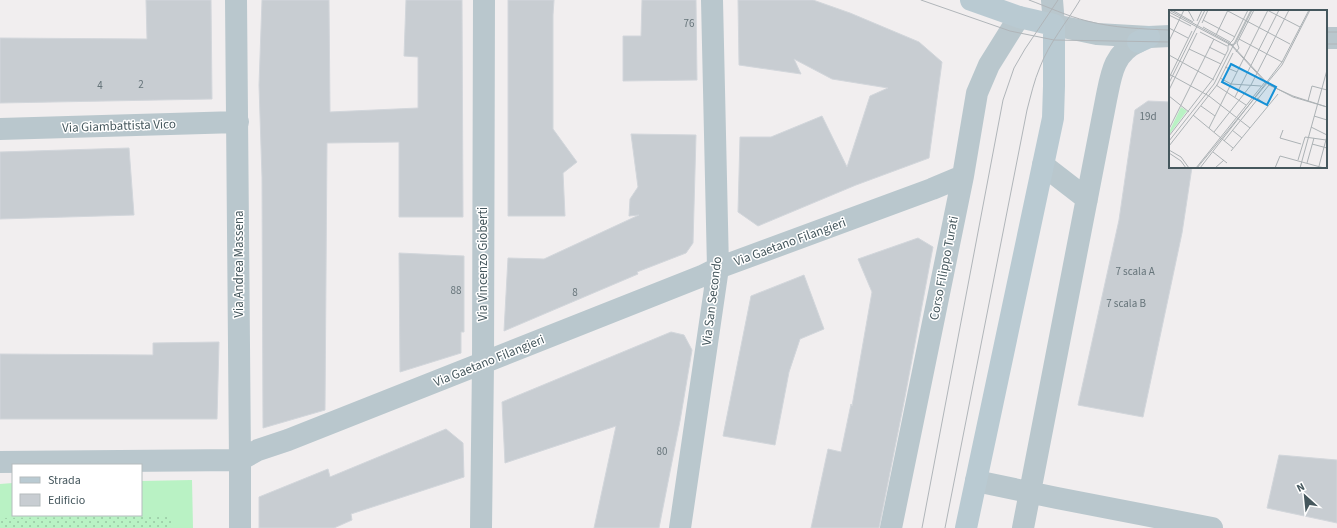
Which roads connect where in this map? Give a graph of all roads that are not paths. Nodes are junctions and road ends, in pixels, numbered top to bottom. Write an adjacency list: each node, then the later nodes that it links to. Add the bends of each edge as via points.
1 (236, 0): 8 (street, Via Andrea Massena)
2 (484, 0): 14 (street, Via Vincenzo Gioberti)
3 (712, 0): 13 (street, Via San Secondo)
4 (971, 0): 6 (main road)
5 (1053, 11): 6 (main road); 7 (street, via 1097,34); 10 (main road, via 1052,118)
6 (1019, 17): 11 (street, Corso Filippo Turati, via 988,65 977,93)
7 (1153, 38): 12 (street, via 1131,45 1114,67)
8 (238, 122): 9 (street, Via Giambattista Vico); 15 (street, Via Andrea Massena)
9 (0, 129)
10 (1043, 165): 12 (street); 17 (main road)
11 (963, 176): 13 (street, Via Gaetano Filangieri); 22 (street, Corso Filippo Turati)
12 (1087, 199): 18 (street)
13 (718, 268): 14 (street, Via Gaetano Filangieri); 21 (street, Via San Secondo)
14 (483, 364): 15 (street, Via Gaetano Filangieri, via 258,450); 20 (street, Via Vincenzo Gioberti)
15 (240, 460): 16 (street, Via Gaetano Filangieri); 19 (street, Via Andrea Massena)
16 (0, 462)
17 (976, 480): 18 (street); 23 (main road)
18 (1031, 493): 24 (street); 25 (street)
19 (240, 528)
20 (480, 528)
21 (680, 528)
22 (891, 528)
23 (966, 528)
24 (1023, 528)
25 (1212, 528)

